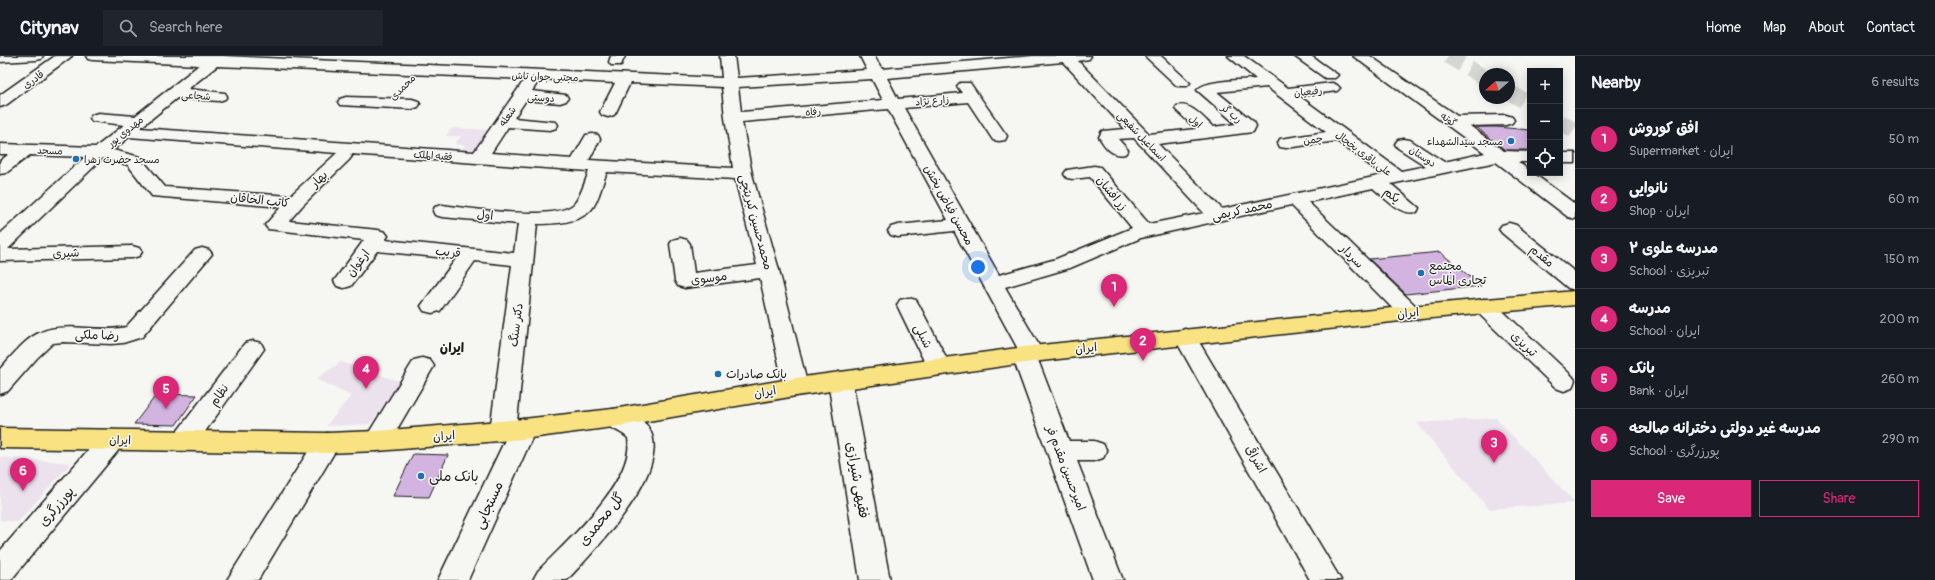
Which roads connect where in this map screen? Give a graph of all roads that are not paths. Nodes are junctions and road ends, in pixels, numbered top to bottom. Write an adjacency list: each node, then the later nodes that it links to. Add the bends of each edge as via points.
1 (36, 56): 13 (street)
2 (65, 56): 30 (street, قادرى)
3 (93, 56): 14 (street, مجتبی جوان تاش)
4 (348, 56): 17 (street)
5 (727, 56): 24 (street, محمدحسین کبریتچی)
6 (867, 56): 19 (street, محسن فیاض بخش)
7 (1084, 56): 12 (street, مجتبی جوان تاش)
8 (1152, 56): 23 (street)
9 (1235, 56): 22 (street, علی باقری یخچال)
10 (1301, 56): 26 (street, رفیعیان, via 1331,82)
11 (1360, 56): 41 (street, گوته)
12 (1066, 57): 16 (street, مجتبی جوان تاش); 48 (street, اسماعیل شفیعی)
13 (0, 58)
14 (216, 59): 15 (street, مجتبی جوان تاش); 25 (street, مهدوی پور)
15 (266, 60): 17 (street, مجتبی جوان تاش)
16 (953, 61): 19 (street, مجتبی جوان تاش)
17 (337, 67): 18 (street, مجتبی جوان تاش)
18 (419, 70): 20 (street, مجتبی جوان تاش, via 499,68); 32 (street, محمدی)
19 (876, 74): 24 (street, مجتبی جوان تاش); 34 (street, محسن فیاض بخش)
20 (535, 75): 21 (street, مجتبی جوان تاش); 28 (street, شعله)
21 (625, 79): 24 (street, مجتبی جوان تاش); 36 (street)
22 (1270, 82): 26 (street, علی باقری یخچال); 45 (street, رب گر, via 1207,88 1206,92 1249,127)
23 (1182, 83)
24 (729, 84): 38 (street, محمدحسین کبریتچی)
25 (173, 93): 27 (street, شجاعی); 40 (street, مهدوی پور)
26 (1285, 93): 46 (street, علی باقری یخچال)
27 (220, 96)
28 (521, 96): 29 (street, دوستی); 42 (street, شعله)
29 (560, 98)
30 (0, 102)
31 (346, 102): 32 (street, محمدی)
32 (385, 103): 33 (street, محمدی)
33 (412, 104)
34 (893, 104): 38 (street, رفاه); 47 (street, زارع نژاد, via 968,92); 79 (street, محسن فیاض بخش)
35 (1183, 109): 45 (street, اول)
36 (608, 112)
37 (98, 118): 40 (street)
38 (733, 118): 68 (street, محمدحسین کبریتچی)
39 (1506, 120): 41 (street)
40 (138, 121): 44 (street, مهدوی پور)
41 (1453, 121): 58 (street, گوته)
42 (503, 122): 43 (street); 60 (street, شعله)
43 (550, 125)
44 (124, 132): 56 (street, مهدوی پور); 60 (street, فقیه الملک)
45 (1209, 132): 48 (street, رب گر)
46 (1341, 135): 50 (street, چمن); 70 (street, علی باقری یخچال)
47 (999, 136)
48 (1142, 136): 55 (street, via 1108,135); 77 (street, اسماعیل شفیعی)
49 (592, 139): 64 (street)
50 (1286, 143)
51 (1404, 144): 66 (street, دوستان)
52 (517, 145): 63 (street)
53 (0, 149): 54 (street, مسجد)
54 (27, 149): 56 (street, مسجد); 67 (street)
55 (1119, 150)
56 (100, 152): 73 (street, کاتب الخاقان, via 134,162 159,192); 85 (street, مهدوی پور)
57 (343, 156): 73 (street, بهار)
58 (1498, 156): 59 (street); 66 (street, محمد کریمی); 76 (street, گوته)
59 (1527, 157)
60 (479, 158): 63 (street, فقیه الملک)
61 (1563, 158): 62 (street)
62 (1575, 158)
63 (506, 160): 64 (street, فقیه الملک)
64 (578, 165): 65 (street, فقیه الملک)
65 (600, 167): 68 (street, فقیه الملک); 78 (street, اول, via 581,211)
66 (1441, 168): 70 (street, محمد کریمی)
67 (0, 169)
68 (743, 174): 91 (street, محمدحسین کبریتچی)
69 (1073, 174): 81 (street, زر افشان, via 1094,171)
70 (1397, 177): 71 (street, محمد کریمی)
71 (1375, 181): 72 (street, محمد کریمی); 74 (street, یکم)
72 (1295, 199): 77 (street, محمد کریمی); 99 (street, سردار)
73 (295, 202): 83 (street, کاتب الخاقان, via 275,225 378,236)
74 (1410, 208)
75 (442, 211): 78 (street, اول)
76 (1575, 213)
77 (1218, 216): 81 (street, محمد کریمی)
78 (528, 220): 90 (street, دکتر سنگ)
79 (960, 225): 82 (street); 94 (street, محسن فیاض بخش)
80 (1509, 229): 93 (street, مقدم)
81 (1144, 230): 94 (street, محمد کریمی, via 1059,266)
82 (898, 231)
83 (372, 244): 88 (street, قریب); 92 (street, ارغوان)
84 (680, 244): 91 (street, موسوی, via 685,281)
85 (0, 245)
86 (132, 252): 89 (street, شیری)
87 (202, 254): 107 (street, رضا ملکی, via 134,332 117,338 60,334 49,336 42,340)
88 (470, 254): 90 (street, قریب); 97 (street)
89 (0, 255)
90 (524, 260): 110 (street, دکتر سنگ)
91 (769, 270): 108 (street, محمدحسین کبریتچی)
92 (344, 281)
93 (1575, 283)
94 (992, 284): 102 (street, محسن فیاض بخش)
95 (1575, 298): 98 (main road, ایران)
96 (908, 305): 104 (street, شبلی)
97 (432, 306)
98 (1484, 306): 99 (main road, ایران); 106 (street, تبریزی)
99 (1410, 312): 100 (main road, ایران)
100 (1185, 337): 102 (main road, ایران); 124 (street, اشراقی)
101 (253, 349): 113 (street, نظام)
102 (1028, 355): 104 (main road, ایران); 116 (street, امیرحسین مقدم فر)
103 (422, 366): 114 (street)
104 (939, 367): 105 (main road, ایران)
105 (840, 381): 108 (main road, ایران); 122 (street, فقیهی شیرازی)
106 (1564, 382)
107 (0, 385)
108 (796, 387): 109 (main road, ایران)
109 (613, 418): 110 (main road, ایران); 121 (street, گل محمدی, via 635,429 639,435 641,441 635,470 610,513)
110 (513, 430): 114 (main road, ایران); 120 (street, مستجابی)
111 (0, 438): 112 (main road, ایران)
112 (112, 440): 113 (main road, ایران); 118 (street, پورزرگری)
113 (185, 440): 115 (main road, ایران)
114 (377, 441): 115 (main road, ایران)
115 (327, 443): 119 (street)
116 (1060, 451): 117 (street); 123 (street, امیرحسین مقدم فر)
117 (1094, 451)
118 (0, 572)
119 (242, 580)
120 (453, 580)
121 (548, 580)
122 (875, 580)
123 (1108, 580)
124 (1326, 580)

